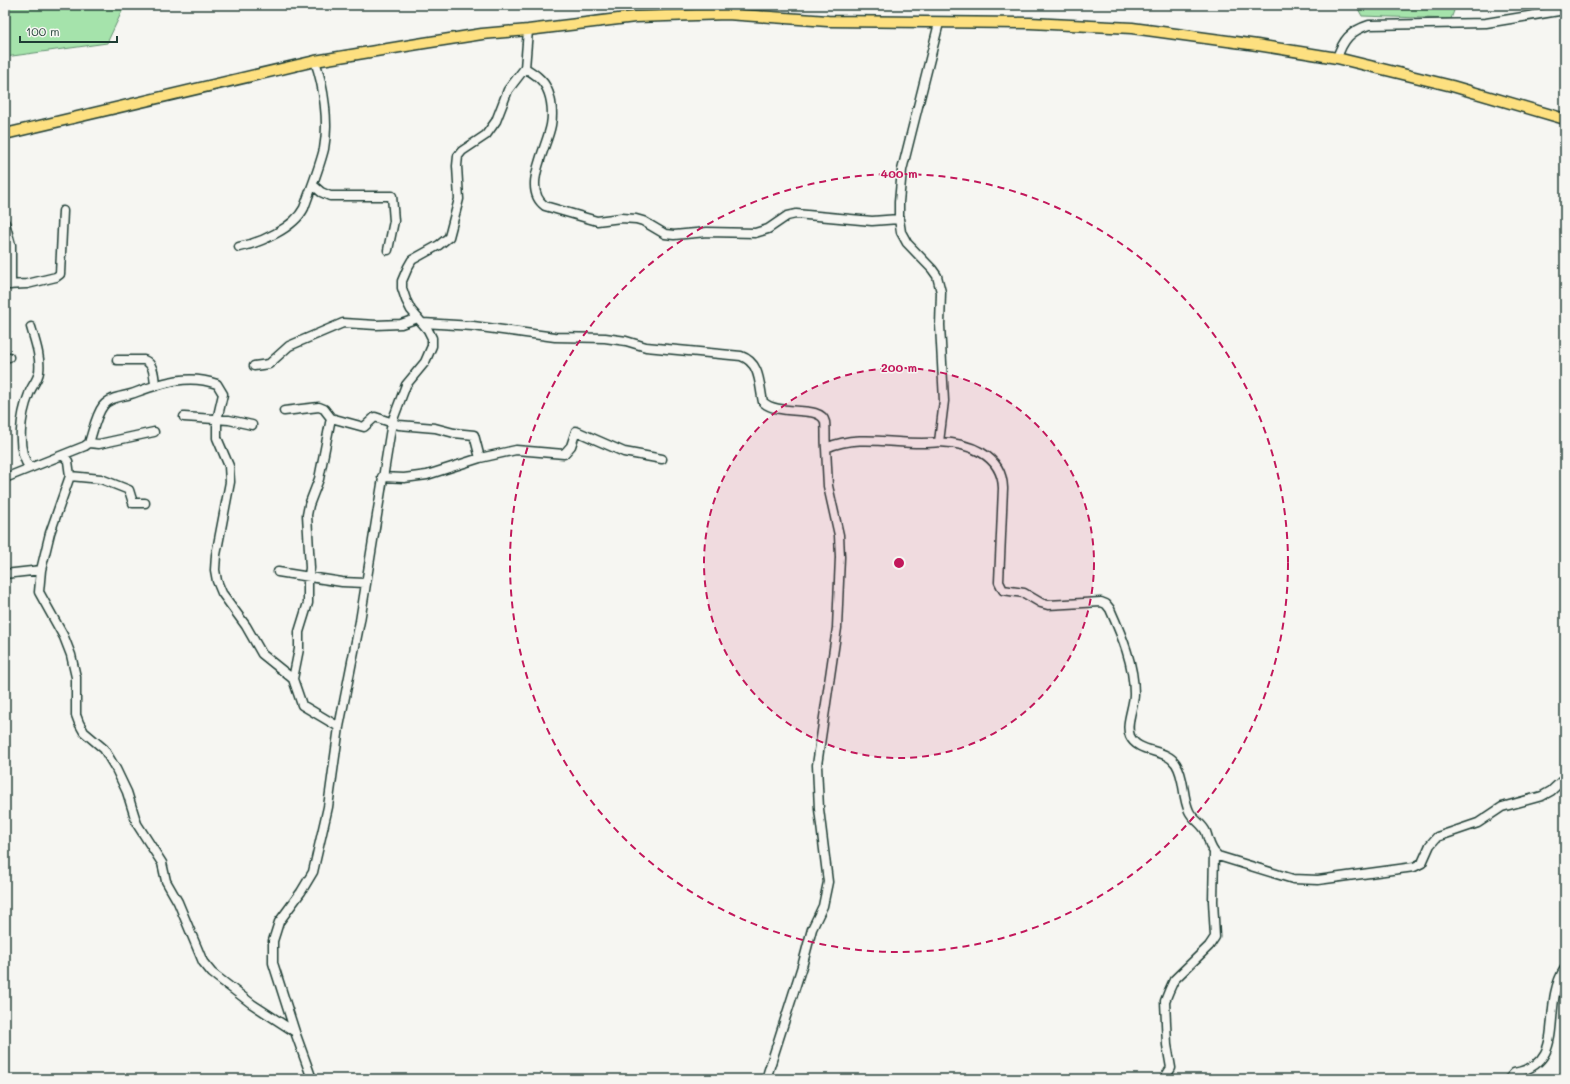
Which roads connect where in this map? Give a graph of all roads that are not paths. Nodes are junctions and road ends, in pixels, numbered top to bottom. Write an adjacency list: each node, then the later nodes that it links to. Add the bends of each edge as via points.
1 (1565, 10): 4 (street, via 1486,23 1369,25 1358,28 1349,35)
2 (939, 23): 3 (main road, via 828,21 727,14 635,17); 4 (main road, via 1030,23 1132,28); 11 (street, via 902,170)
3 (528, 30): 5 (main road, via 482,34); 6 (street)
4 (1337, 58): 7 (main road, via 1452,86)
5 (315, 61): 8 (main road); 9 (street, via 322,89 325,133 324,148)
6 (525, 68): 11 (street, via 544,84 551,104 551,125 536,175 535,187 539,202 545,206 597,221 636,219 674,236 708,232 755,233 796,214 872,221); 16 (street, via 508,90 492,128 458,156 459,199 449,238 412,260 404,275 402,288 406,300)
7 (1565, 119)
8 (5, 134)
9 (313, 185): 13 (street, via 301,214 294,222 261,241); 14 (street, via 330,196 392,196 394,221)
10 (63, 211): 15 (street, via 60,274 27,284)
11 (899, 219): 28 (street, via 901,232 907,243 937,276 941,292 944,401)
12 (5, 223): 15 (street, via 11,245)
13 (239, 247)
14 (388, 250)
15 (8, 285)
16 (420, 321): 19 (street, via 376,325 343,323 289,346 269,364); 25 (street, via 432,338 430,354 406,385); 30 (street, via 556,337 605,338 646,347 741,356 752,362 756,368 763,402 767,406 788,411 818,413 822,416 825,422)
17 (31, 327): 34 (street, via 38,351 40,371 23,413 22,448 25,461)
18 (117, 360): 20 (street, via 148,361)
19 (254, 366)
20 (155, 385): 24 (street, via 180,379 217,384 223,394); 29 (street, via 106,402)
21 (284, 411): 23 (street, via 314,407 324,409)
22 (184, 417): 24 (street)
23 (330, 418): 25 (street, via 364,428 373,418); 42 (street, via 318,479 309,505)
24 (217, 420): 26 (street); 44 (street, via 219,445 230,472 216,554 217,581 222,593 262,654)
25 (392, 422): 32 (street, via 474,435); 36 (street)
26 (252, 425)
27 (154, 432): 29 (street, via 99,444)
28 (939, 442): 30 (street, via 859,439); 47 (street, via 973,447 996,465 1001,473 1003,488 999,582 1003,590 1024,593 1048,605 1101,602 1110,609 1127,650 1132,680 1134,694 1129,734 1134,742 1165,755 1176,763 1188,809 1191,816 1205,830)
29 (89, 443): 31 (street)
30 (826, 448): 51 (street, via 828,486 839,536 840,557 837,628 818,765 819,809 828,882 823,906 812,929)
31 (64, 455): 34 (street); 35 (street, via 68,461)
32 (480, 458): 33 (street, via 516,450 564,454 571,446 576,431 624,452); 36 (street, via 427,475)
33 (662, 459)
34 (30, 468): 37 (street)
35 (70, 476): 38 (street, via 101,479 129,490 133,503); 39 (street, via 50,533)
36 (382, 477): 43 (street)
37 (5, 478)
38 (144, 503)
39 (41, 570): 41 (street); 49 (street, via 39,592 71,655 76,677 75,697 79,723 84,732 104,749 116,770 127,792 137,824 162,862 166,881 204,962 212,973 252,1004)
40 (278, 572): 42 (street)
41 (5, 574)
42 (310, 576): 43 (street); 44 (street, via 307,609 300,628)
43 (365, 583): 45 (street)
44 (293, 679): 45 (street, via 302,705)
45 (339, 727): 49 (street, via 328,807 313,872 280,922 273,940 274,963)
46 (1565, 778): 47 (street, via 1542,796 1502,807 1478,823 1437,837 1430,845 1422,863 1414,867 1368,871 1318,880 1293,879)
47 (1214, 853): 52 (street, via 1215,937 1174,980 1169,991 1166,1001 1167,1045 1171,1068)
48 (1565, 968): 53 (street, via 1557,987 1560,1027 1554,1054 1543,1065 1514,1073)
49 (295, 1032): 50 (street)
50 (312, 1079)
51 (766, 1079)
52 (1164, 1079)
53 (1508, 1079)

